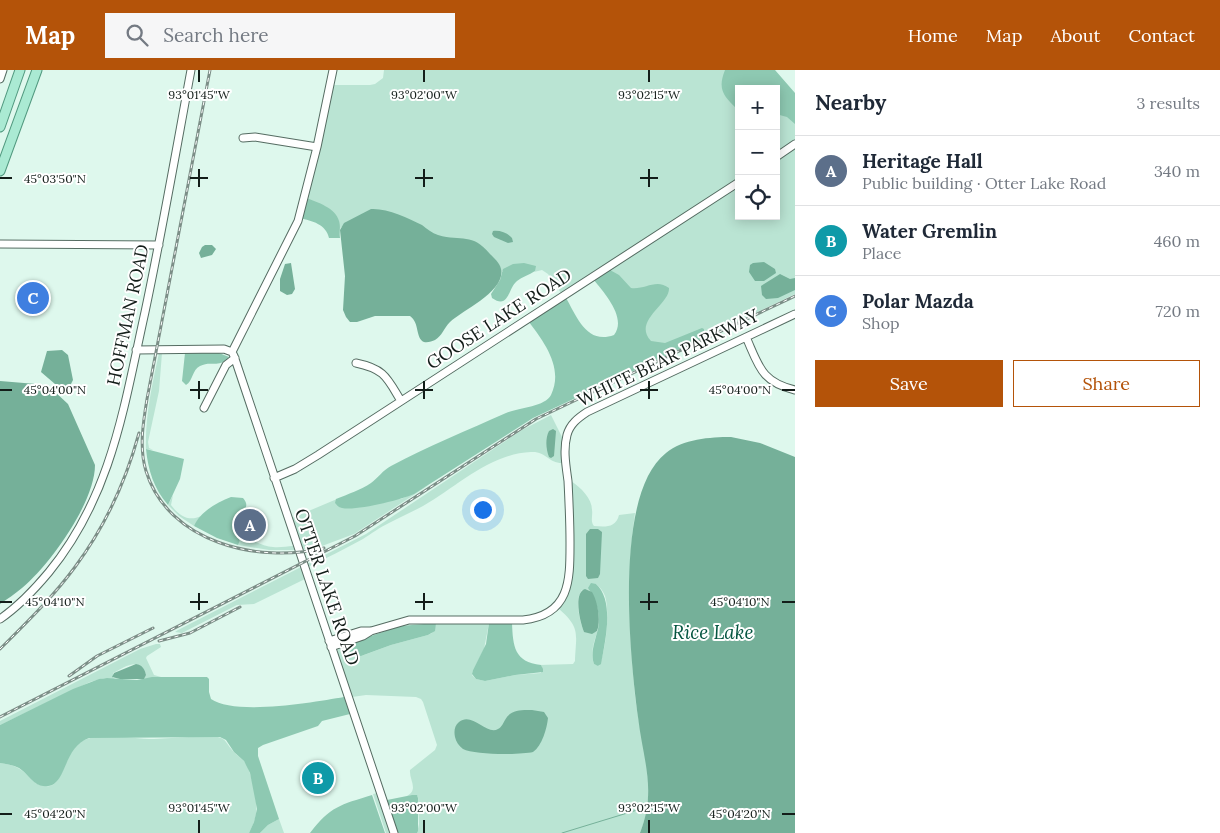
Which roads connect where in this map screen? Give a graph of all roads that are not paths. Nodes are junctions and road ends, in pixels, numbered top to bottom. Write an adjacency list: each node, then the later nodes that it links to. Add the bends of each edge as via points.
1 (3, 70): 6 (street)
2 (20, 70): 7 (main road)
3 (37, 70): 12 (main road)
4 (191, 70): 15 (street, HOFFMAN ROAD)
5 (333, 70): 10 (street)
6 (0, 79)
7 (0, 127)
8 (243, 138): 10 (street)
9 (795, 144): 11 (street)
10 (317, 147): 19 (street, via 298,221)
11 (780, 154)
12 (0, 171)
13 (735, 185): 22 (street, GOOSE LAKE ROAD)
14 (0, 244): 15 (street)
15 (159, 245): 18 (street, HOFFMAN ROAD)
16 (795, 314): 17 (street, WHITE BEAR PARKWAY)
17 (746, 338): 21 (street, via 762,372 779,385); 26 (street, WHITE BEAR PARKWAY, via 587,412 571,427 565,449 570,510 570,578 563,597 549,612 523,620 409,620)
18 (136, 350): 19 (street, via 225,349); 25 (street, HOFFMAN ROAD, via 116,440 94,501 56,564 22,602)
19 (233, 355): 23 (street); 24 (street, OTTER LAKE ROAD)
20 (356, 364): 22 (street, via 382,372)
21 (795, 390)
22 (401, 401): 24 (street, GOOSE LAKE ROAD, via 307,462)
23 (204, 408)
24 (274, 478): 26 (street, OTTER LAKE ROAD)
25 (0, 619)
26 (330, 644): 27 (street, OTTER LAKE ROAD)
27 (394, 833)

